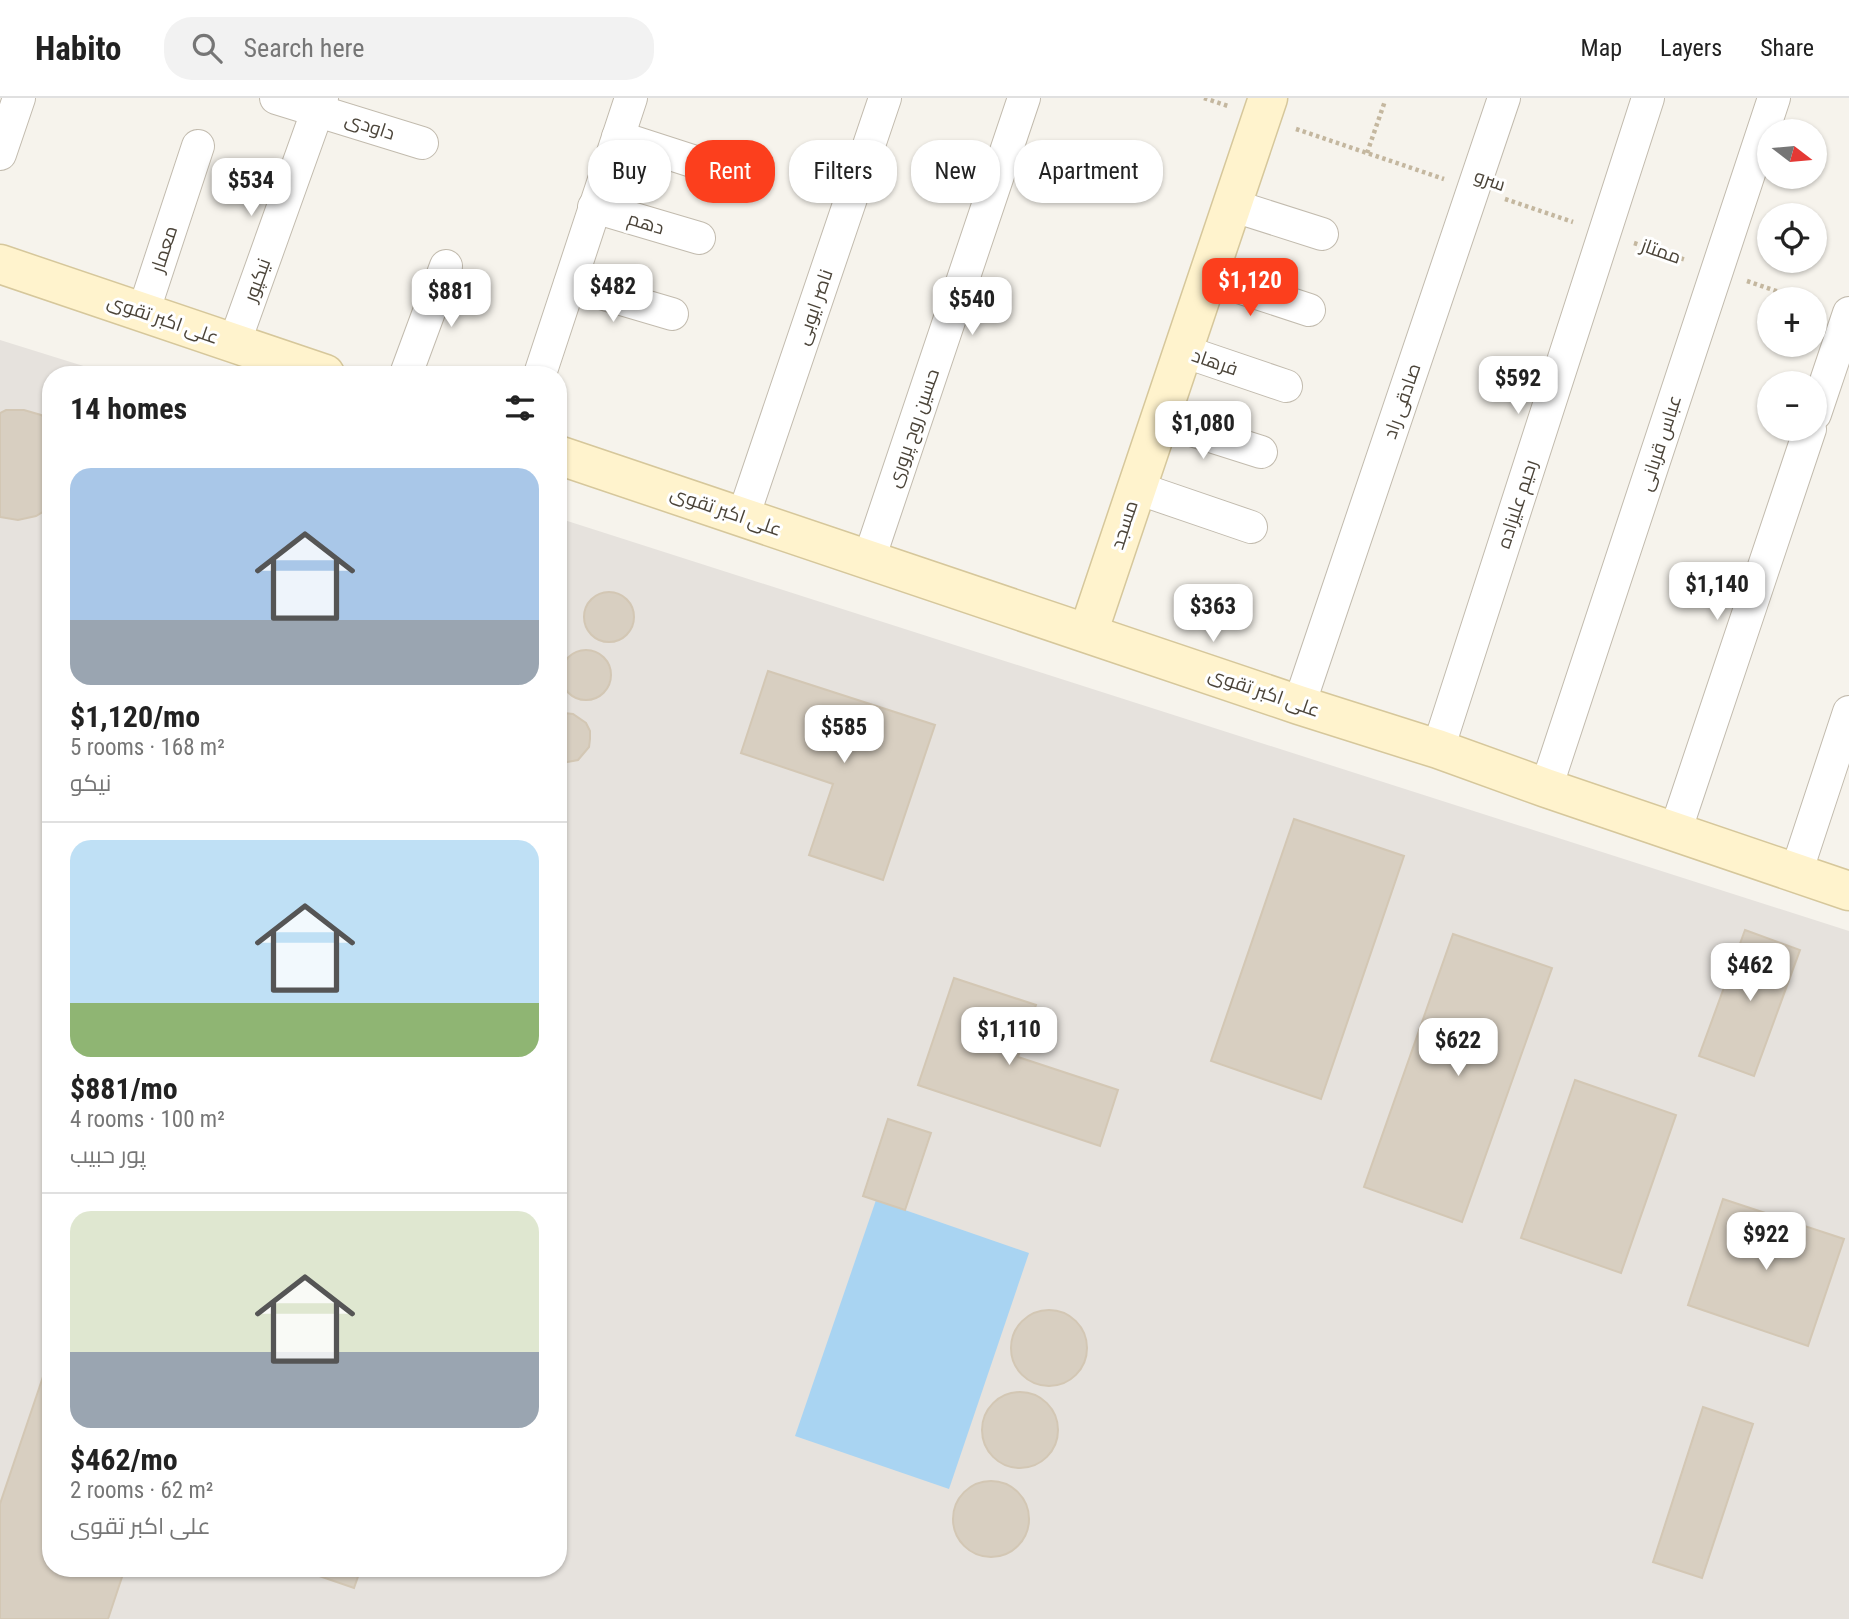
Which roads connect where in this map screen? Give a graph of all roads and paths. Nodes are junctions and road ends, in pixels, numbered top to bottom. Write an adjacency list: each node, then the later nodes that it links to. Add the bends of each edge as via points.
1 (19, 98): 16 (street)
2 (276, 98): 10 (street, داودی)
3 (631, 98): 12 (street)
4 (884, 98): 45 (street, ناصر ایوبی)
5 (1024, 98): 47 (street, حسین روح پروری)
6 (1504, 98): 18 (street, صادقی راد)
7 (1648, 98): 21 (street, رحیم علیزاده)
8 (1774, 98): 26 (street, عباس قربانی)
9 (1385, 101): 15 (path)
10 (320, 104): 13 (street, داودی); 33 (street, نیکپور)
11 (1264, 108): 15 (path, سرو); 19 (main road, مسجد)
12 (618, 137): 17 (street); 20 (street)
13 (422, 143)
14 (198, 146): 30 (street, معمار)
15 (1367, 153): 18 (path, سرو)
16 (0, 154)
17 (685, 159)
18 (1474, 189): 21 (path, سرو); 49 (street, صادقی راد)
19 (1231, 205): 22 (street); 27 (main road, مسجد)
20 (594, 207): 23 (street, دهم); 28 (street)
21 (1604, 233): 26 (path, ممتاز); 51 (street, رحیم علیزاده)
22 (1322, 234)
23 (699, 239)
24 (0, 264): 30 (main road, علی اکبر تقوی)
25 (446, 266): 36 (street)
26 (1717, 270): 52 (street, عباس قربانی)
27 (1208, 277): 29 (street); 34 (main road, مسجد)
28 (570, 284): 32 (street); 37 (street)
29 (1309, 310)
30 (143, 313): 33 (main road, علی اکبر تقوی)
31 (1849, 313): 38 (street)
32 (672, 314)
33 (234, 344): 35 (main road, علی اکبر تقوی)
34 (1183, 351): 39 (street, فرهاد); 40 (main road, مسجد)
35 (301, 366)
36 (409, 366)
37 (543, 366)
38 (1827, 378)
39 (1286, 386)
40 (1160, 420): 42 (street); 44 (main road, مسجد)
41 (1806, 441): 53 (street)
42 (1261, 452)
43 (567, 458): 45 (main road, علی اکبر تقوی)
44 (1137, 488): 46 (street); 48 (main road, مسجد)
45 (743, 517): 47 (main road, علی اکبر تقوی)
46 (1251, 527)
47 (869, 559): 48 (main road, علی اکبر تقوی)
48 (1088, 633): 49 (main road, علی اکبر تقوی)
49 (1300, 705): 51 (main road, علی اکبر تقوی)
50 (1849, 712): 54 (street)
51 (1438, 750): 52 (main road, علی اکبر تقوی)
52 (1546, 788): 53 (main road, علی اکبر تقوی)
53 (1675, 832): 54 (main road, علی اکبر تقوی)
54 (1796, 873): 55 (main road, علی اکبر تقوی)
55 (1849, 891)

